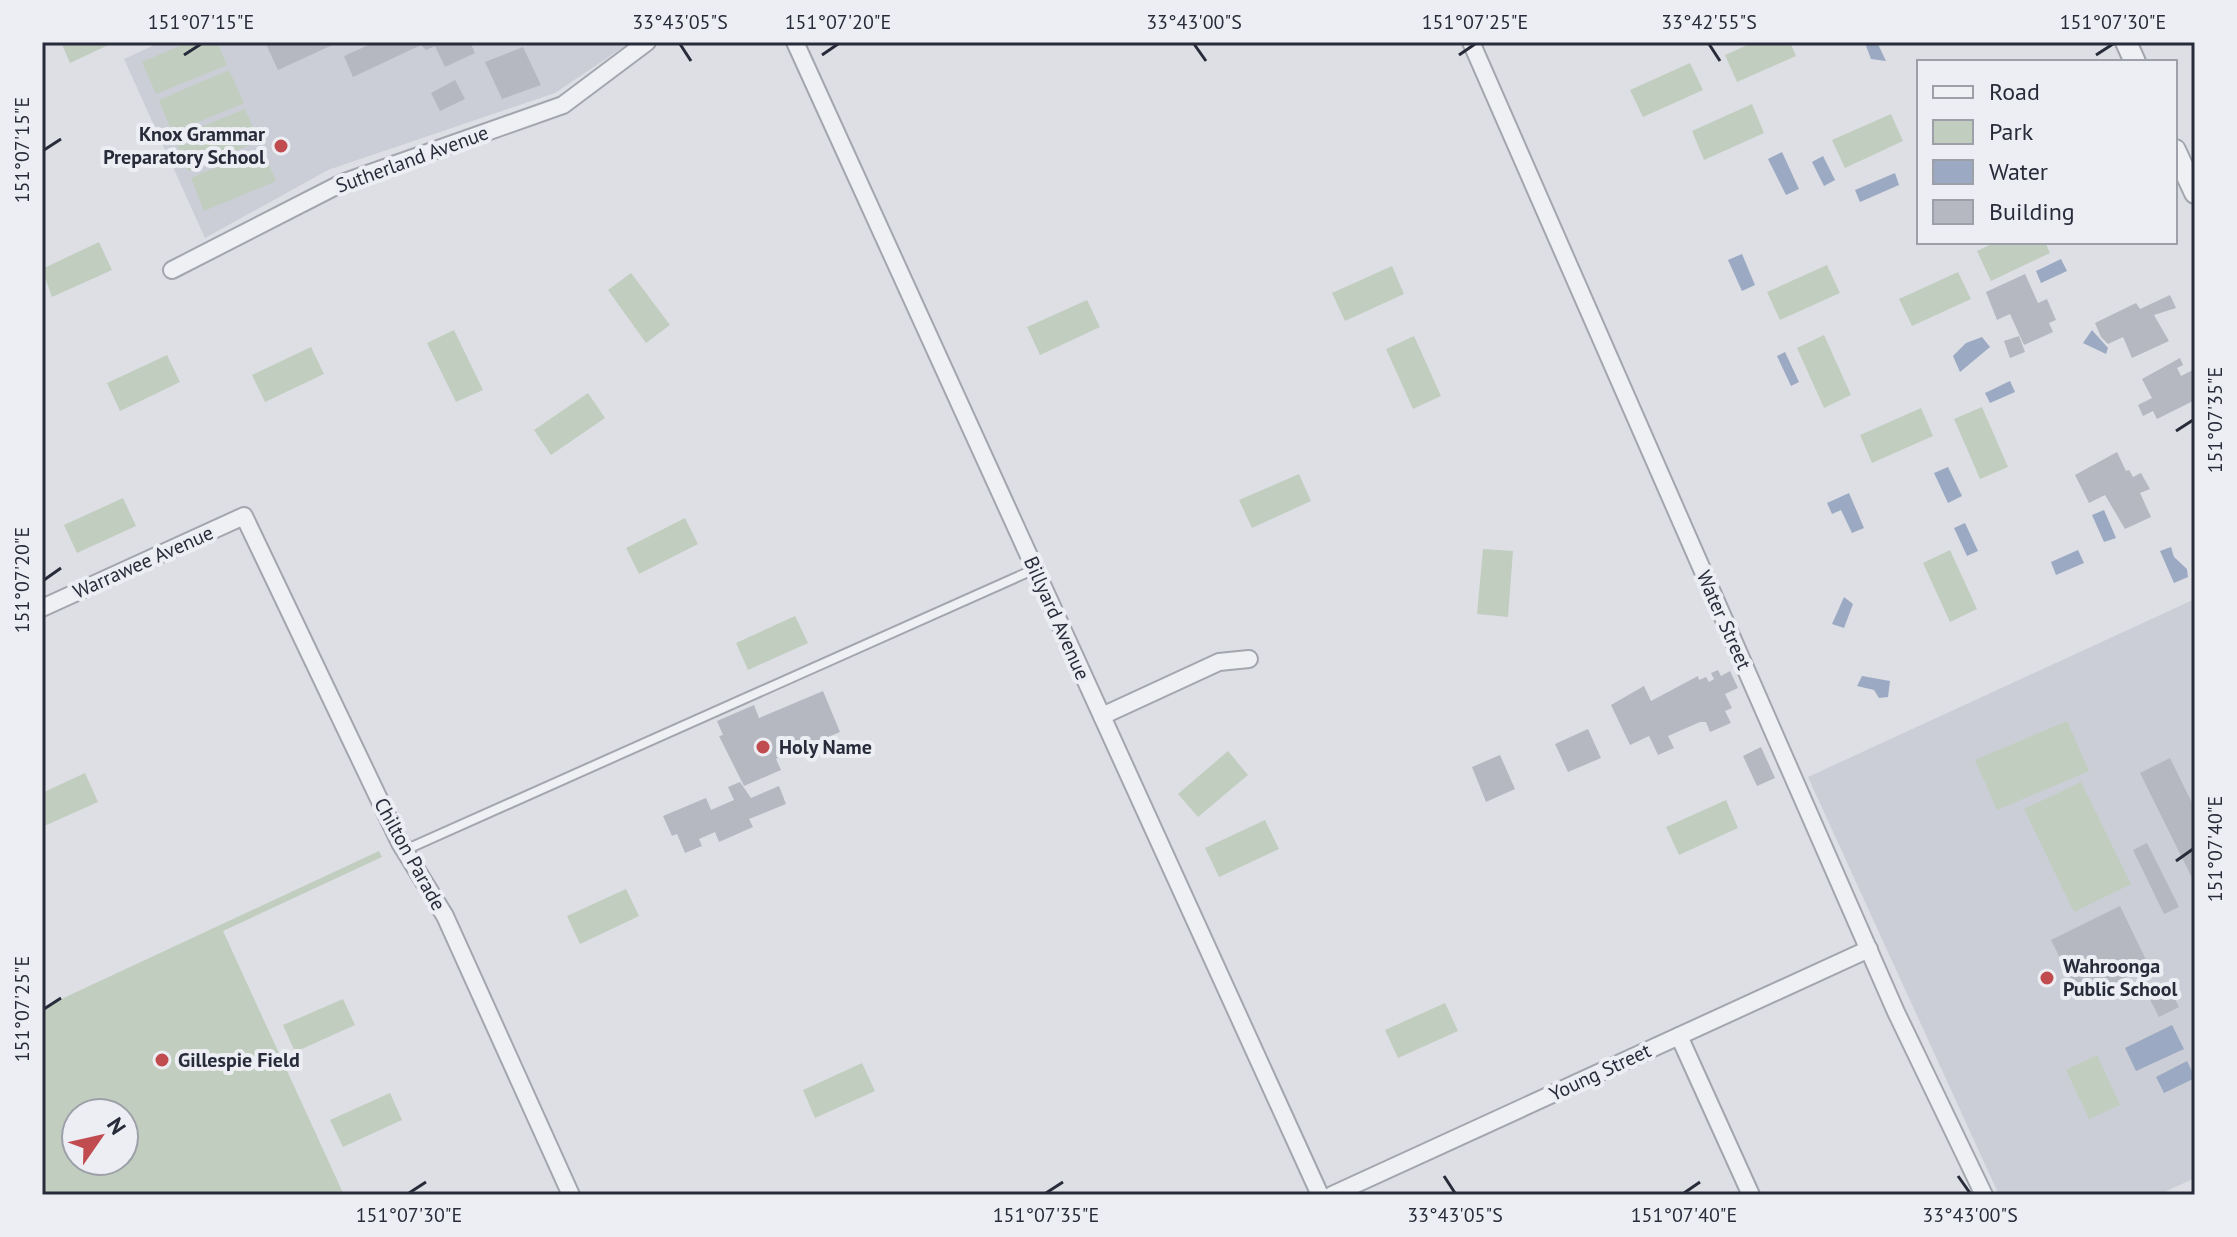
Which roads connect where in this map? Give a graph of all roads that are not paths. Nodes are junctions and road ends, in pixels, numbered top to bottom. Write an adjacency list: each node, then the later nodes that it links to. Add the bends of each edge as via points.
1 (647, 42): 6 (street, Sutherland Avenue, via 563,105 342,183)
2 (795, 42): 8 (street, Billyard Avenue)
3 (1471, 42): 13 (street, Water Street)
4 (2177, 154): 5 (street)
5 (2195, 193)
6 (172, 270)
7 (244, 516): 9 (street, Warrawee Avenue); 12 (street, Chilton Parade)
8 (1035, 569): 11 (street, Billyard Avenue); 12 (lane)
9 (42, 608)
10 (1249, 659): 11 (street, via 1219,662)
11 (1102, 716): 16 (street, Billyard Avenue)
12 (405, 850): 15 (street, Chilton Parade, via 445,916)
13 (1869, 949): 14 (street, Young Street); 19 (street, Water Street)
14 (1679, 1036): 17 (street, Young Street); 18 (street)
15 (571, 1195)
16 (1320, 1195)
17 (1332, 1195)
18 (1751, 1195)
19 (1984, 1195)

